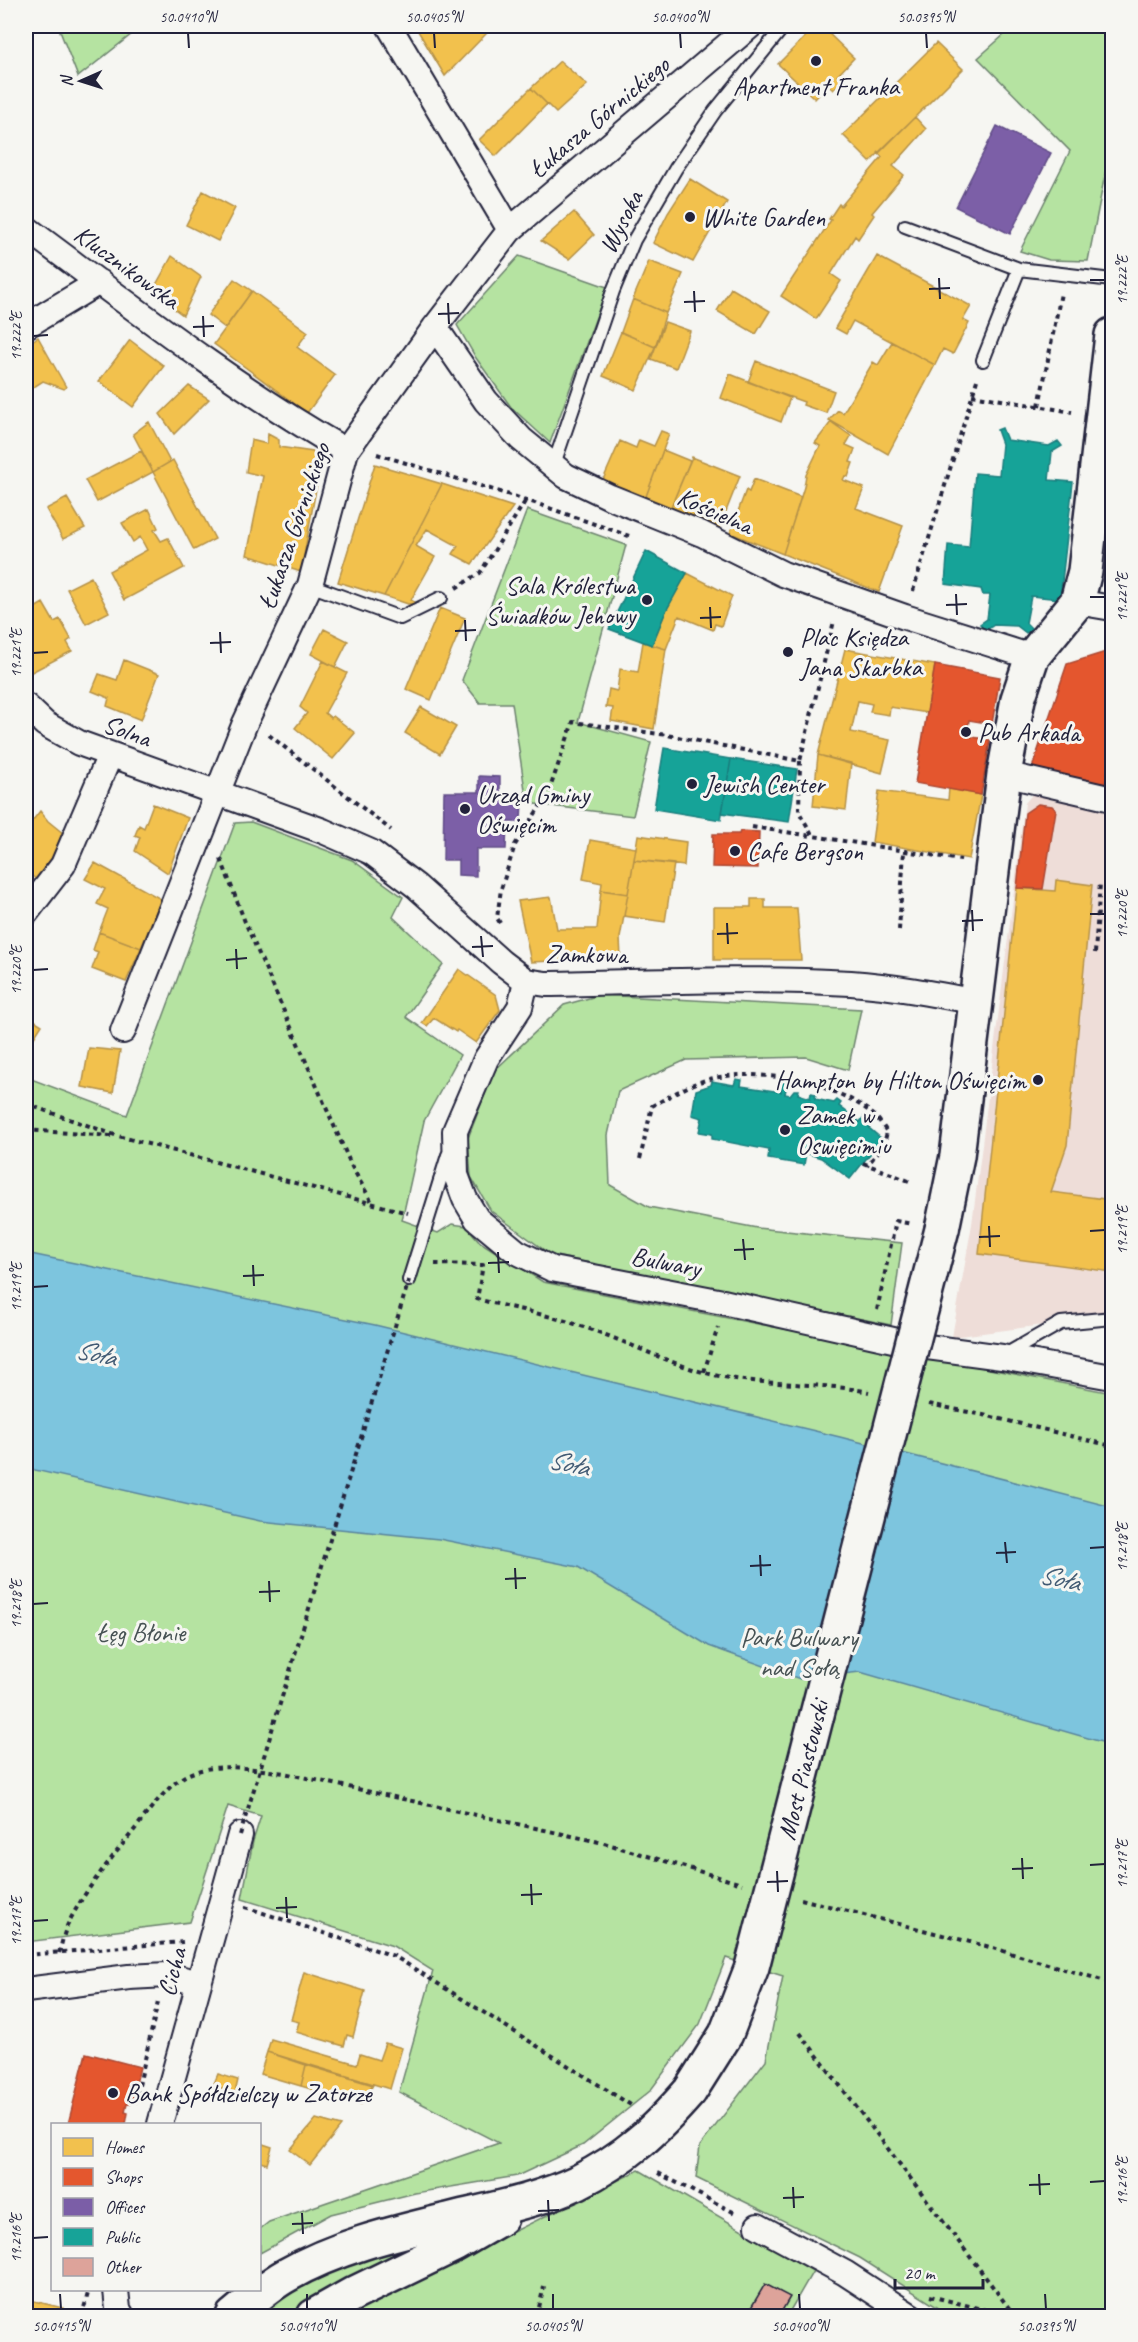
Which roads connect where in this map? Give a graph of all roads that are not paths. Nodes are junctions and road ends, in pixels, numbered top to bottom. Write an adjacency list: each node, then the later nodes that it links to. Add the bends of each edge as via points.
1 (389, 26): 6 (street)
2 (750, 26): 6 (street, Łukasza Górnickiego)
3 (784, 26): 15 (lane, Wysoka, via 715,111 634,240)
4 (906, 226): 7 (lane)
5 (26, 228): 9 (street, Klucznikowska)
6 (510, 230): 11 (street, Łukasza Górnickiego)
7 (1019, 269): 8 (lane); 13 (lane)
8 (1113, 280)
9 (99, 282): 10 (street); 14 (street, Klucznikowska, via 229,377)
10 (26, 326)
11 (435, 327): 14 (street, Łukasza Górnickiego); 15 (street, Kościelna, via 486,401)
12 (1113, 335): 18 (street)
13 (983, 360)
14 (346, 451): 16 (street, Łukasza Górnickiego)
15 (553, 467): 20 (street, Kościelna, via 610,497 702,534 783,574 905,618)
16 (310, 585): 17 (lane, via 400,618); 24 (street, Łukasza Górnickiego)
17 (441, 598)
18 (1077, 602): 19 (street); 20 (street)
19 (1113, 608)
20 (1032, 657): 23 (street, Most Piastowski, via 1018,699)
21 (26, 706): 22 (street, Solna, via 70,739)
22 (110, 754): 24 (street, Solna); 26 (street, via 63,866)
23 (1004, 774): 25 (street); 28 (street, Most Piastowski)
24 (216, 794): 27 (street, Zamkowa, via 371,852); 29 (street, Łukasza Górnickiego)
25 (1113, 799)
26 (26, 913)
27 (526, 981): 28 (street, Zamkowa, via 851,983); 30 (street, Bulwary, via 520,1007 486,1059)
28 (977, 1002): 39 (street, Most Piastowski, bridge, via 957,1156 929,1227 752,1967 726,2034 690,2091 658,2128 622,2157 577,2182)
29 (123, 1031)
30 (455, 1131): 31 (lane); 33 (street, Bulwary, via 456,1175 477,1219 517,1252 552,1269 920,1346)
31 (409, 1280)
32 (1113, 1318): 33 (lane, via 1061,1323)
33 (1002, 1357): 34 (street, Bulwary)
34 (1113, 1377)
35 (240, 1835): 36 (street, Cicha)
36 (199, 1983): 37 (street, via 167,1975); 38 (street, Cicha)
37 (26, 1990)
38 (160, 2123)
39 (533, 2199): 43 (street, via 369,2241 320,2259 264,2290); 44 (street, via 454,2245)
40 (758, 2226): 45 (street, via 845,2273)
41 (116, 2291): 42 (street)
42 (122, 2316)
43 (233, 2316)
44 (314, 2316)
45 (911, 2316)

